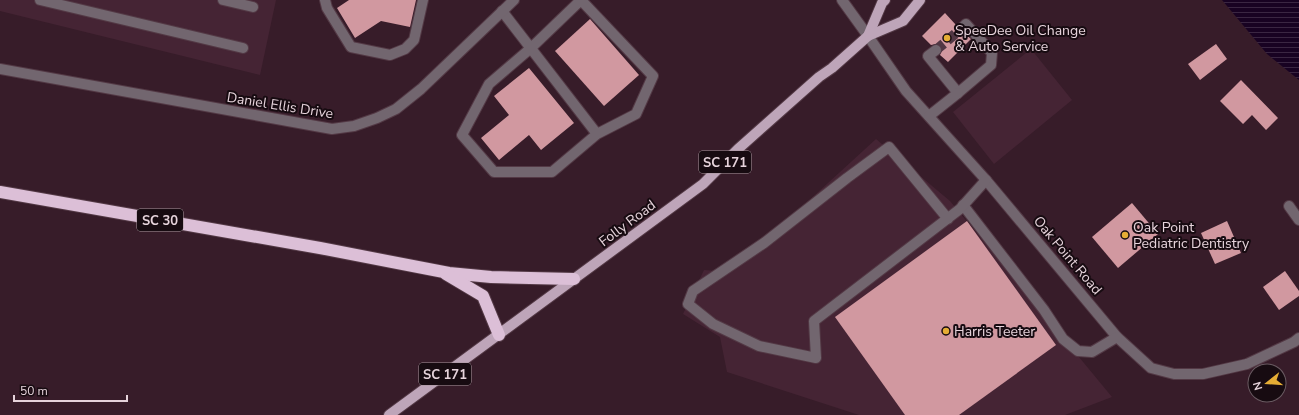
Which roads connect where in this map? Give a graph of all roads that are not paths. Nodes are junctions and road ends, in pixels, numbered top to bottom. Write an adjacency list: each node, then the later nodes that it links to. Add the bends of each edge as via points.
1 (40, 0): 13 (street)
2 (224, 0): 9 (street)
3 (325, 0): 4 (street, via 327,8 351,47 390,55 405,49 414,40)
4 (423, 0)
5 (514, 0): 10 (street, Daniel Ellis Drive)
6 (842, 0): 12 (street, Oak Point Road)
7 (885, 0): 12 (main road, Folly Road / SC 171)
8 (920, 0): 12 (main road, Folly Road / SC 171, via 903,21)
9 (253, 7)
10 (502, 11): 14 (street); 16 (street, Daniel Ellis Drive, via 396,109 354,126 332,130)
11 (961, 29): 17 (street, via 966,24 992,53 991,65)
12 (868, 36): 18 (street, Oak Point Road, via 906,91); 27 (main road, Folly Road / SC 171, via 819,77 702,184)
13 (243, 48)
14 (531, 48): 19 (street); 19 (street, via 580,0 653,76 636,114); 19 (street, via 489,84 462,135 494,172 552,172)
15 (936, 50): 17 (street, via 928,56)
16 (0, 69)
17 (958, 93): 18 (street)
18 (928, 116): 20 (street, Oak Point Road)
19 (597, 134)
20 (986, 180): 22 (street); 29 (street, Oak Point Road)
21 (0, 192): 26 (highway, SC 30)
22 (963, 206): 24 (street); 29 (street, via 1044,310 1063,339 1078,351 1092,352)
23 (1289, 206): 25 (street)
24 (948, 218): 24 (street, via 814,321 816,358 759,346 713,324 688,304 693,291 764,243 889,147)
25 (1299, 220)
26 (440, 271): 27 (highway, SC 30, via 491,277); 28 (highway, via 483,296)
27 (574, 279): 28 (main road, Folly Road / SC 171)
28 (499, 335): 31 (main road, Folly Road / SC 171)
29 (1117, 337): 30 (street, Oak Point Road, via 1151,368 1174,374 1203,374 1247,364)
30 (1299, 338)
31 (389, 415)

